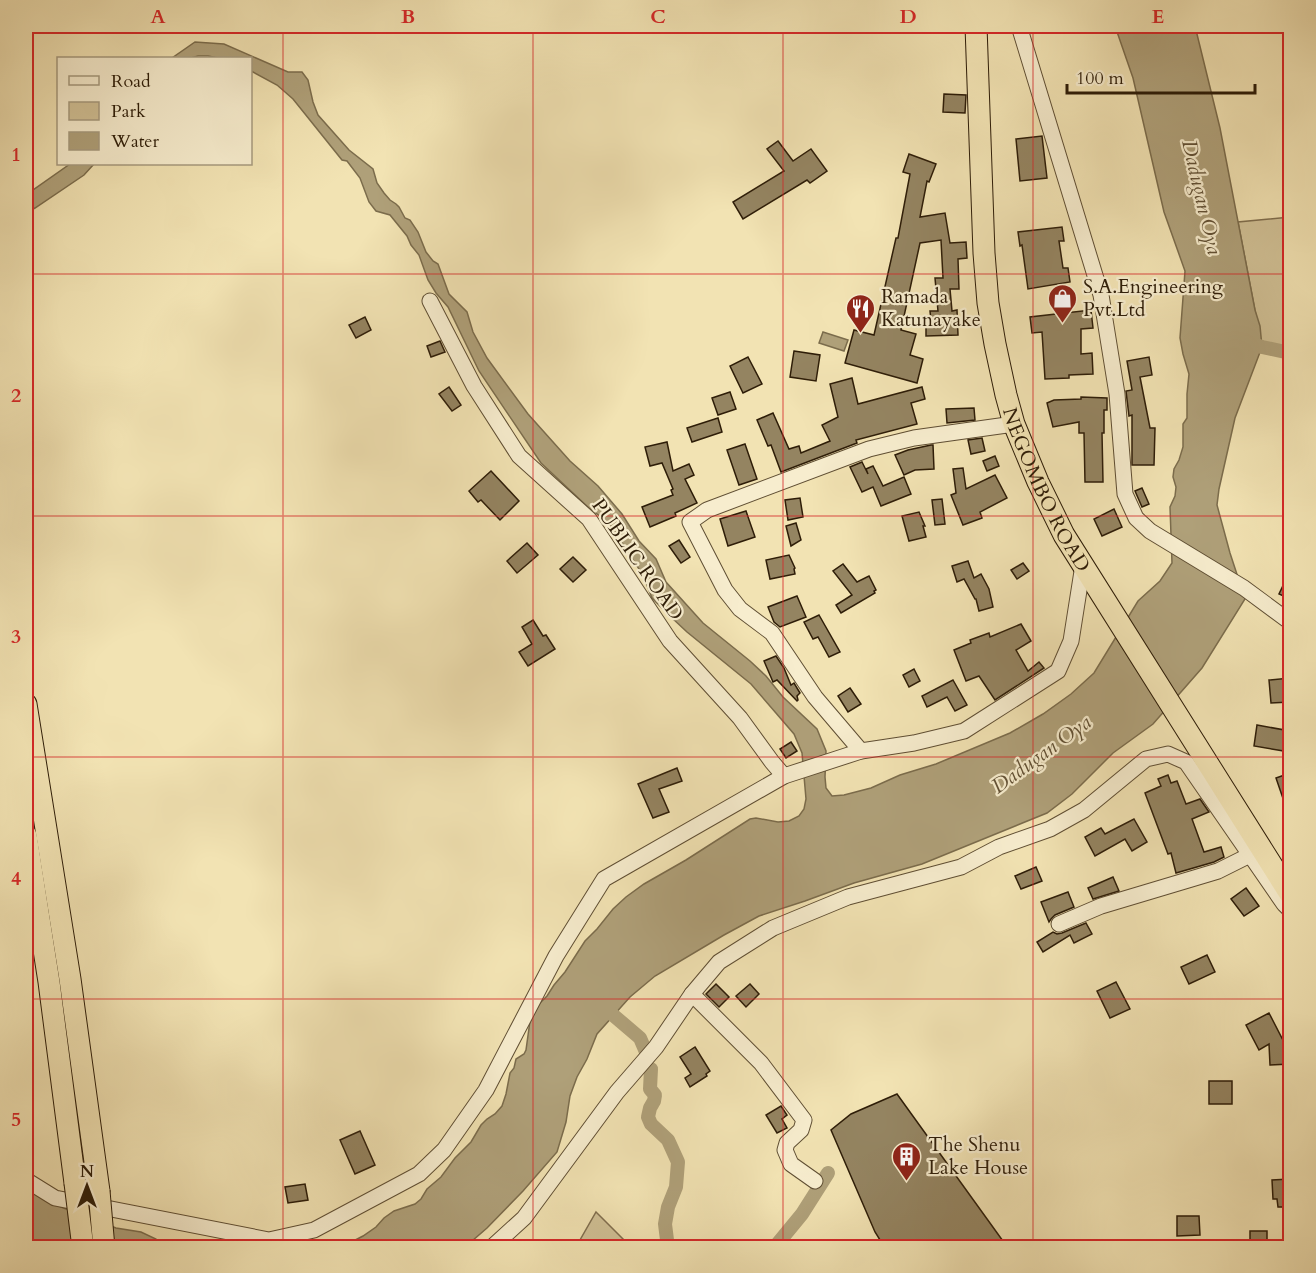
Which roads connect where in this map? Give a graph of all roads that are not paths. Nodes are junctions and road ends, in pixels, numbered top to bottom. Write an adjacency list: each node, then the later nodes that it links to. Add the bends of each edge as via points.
1 (976, 26): 5 (highway, NEGOMBO ROAD, via 988,303)
2 (987, 26): 7 (highway, NEGOMBO ROAD, via 996,252 1010,358 1025,421 1049,479)
3 (1019, 26): 8 (street, via 1101,295 1117,394 1125,494 1136,518 1150,531 1244,588)
4 (430, 301): 12 (street, PUBLIC ROAD, via 474,387 519,456 589,519 670,641 740,718 772,762)
5 (1014, 424): 6 (highway, NEGOMBO ROAD, via 1038,482); 11 (street, via 914,438 869,449 707,510 690,522 725,590 740,609 772,633 814,697)
6 (1083, 565): 7 (highway, NEGOMBO ROAD); 11 (street, via 1071,641 1058,671 964,731)
7 (1107, 595): 10 (highway, NEGOMBO ROAD)
8 (1290, 622)
9 (26, 704): 23 (highway, bridge, via 70,979)
10 (1188, 720): 15 (highway, NEGOMBO ROAD); 16 (highway, NEGOMBO ROAD)
11 (861, 751): 12 (street)
12 (791, 773): 20 (street, via 604,879 556,956 486,1090 444,1150 409,1180 314,1230 269,1240 55,1198)
13 (26, 835): 22 (highway, bridge, via 49,982)
14 (1250, 855): 17 (street); 18 (street, via 1218,871 1101,906); 19 (street, via 1186,762 1168,754 1146,759 1084,810 1050,829 961,867 848,897 773,928 719,962)
15 (1290, 869)
16 (1290, 894)
17 (1290, 910)
18 (1059, 924)
19 (692, 994): 21 (street, via 761,1063 804,1120 785,1150 791,1164); 24 (street, via 524,1218)
20 (26, 1180)
21 (814, 1181)
22 (82, 1248)
23 (104, 1248)
24 (491, 1248)

